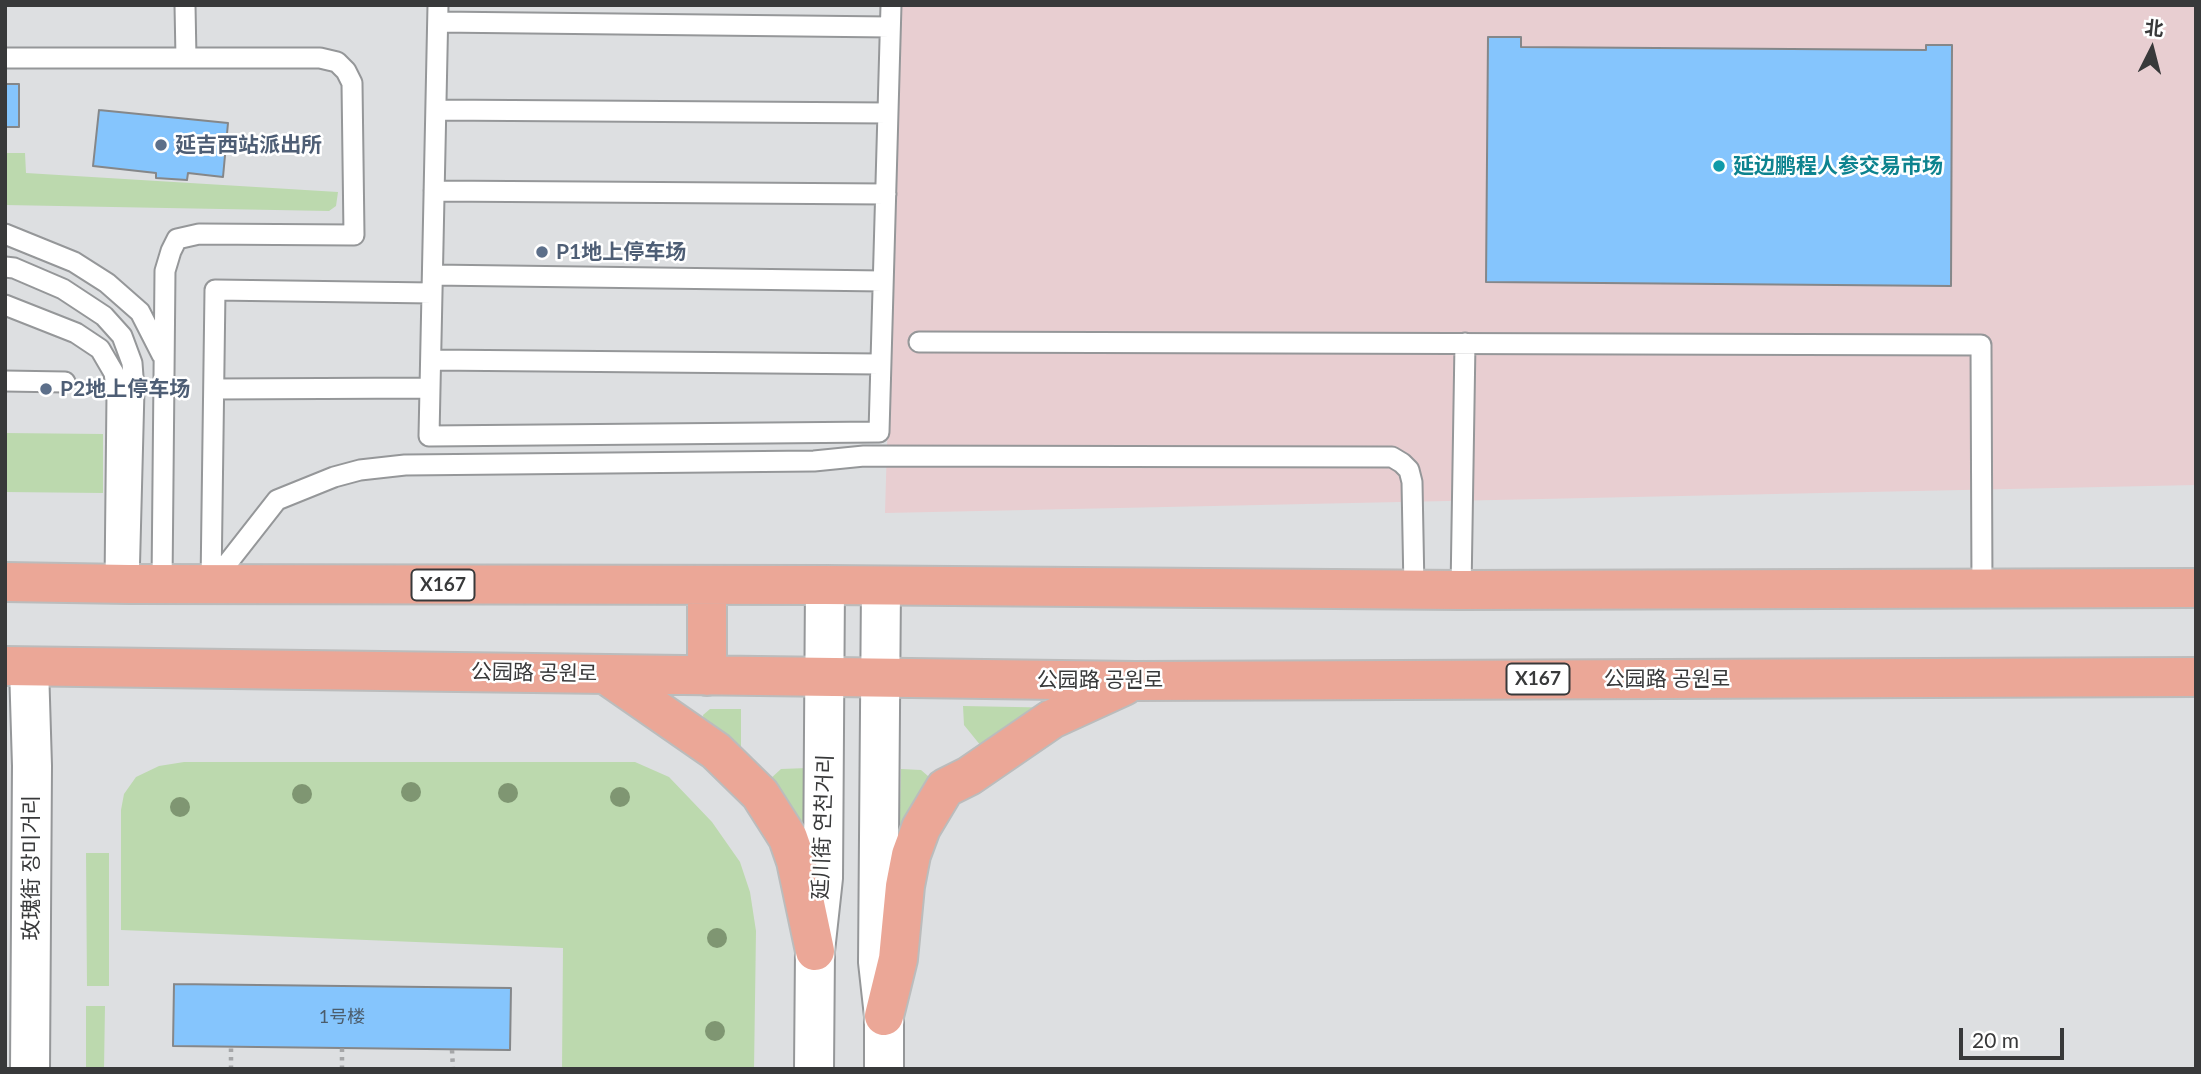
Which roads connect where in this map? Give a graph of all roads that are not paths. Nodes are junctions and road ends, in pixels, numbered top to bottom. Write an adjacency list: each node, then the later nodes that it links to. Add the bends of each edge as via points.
1 (185, 5): 6 (lane)
2 (891, 5): 4 (lane)
3 (438, 14): 4 (lane); 7 (lane)
4 (890, 27): 8 (lane)
5 (5, 58): 6 (lane)
6 (186, 58): 18 (lane, via 320,58 337,62 346,71 352,83 354,235 200,234 177,239 165,271)
7 (436, 110): 8 (lane); 9 (lane)
8 (888, 113): 10 (lane)
9 (434, 191): 10 (lane); 14 (lane)
10 (886, 194): 13 (lane)
11 (5, 234): 18 (lane, via 74,262 107,283 140,312)
12 (5, 267): 26 (lane, via 63,289 104,316 122,336 132,363 134,390)
13 (883, 281): 14 (lane); 20 (lane)
14 (433, 284): 19 (lane); 24 (lane, via 215,290)
15 (5, 305): 26 (lane, via 76,332 100,349 114,373)
16 (919, 342): 17 (lane)
17 (1465, 343): 31 (lane, via 1981,345); 34 (lane)
18 (164, 359): 26 (lane)
19 (431, 360): 20 (lane); 23 (lane)
20 (880, 365): 23 (lane, via 878,432 429,436)
21 (5, 381): 22 (lane)
22 (65, 382)
23 (430, 388): 24 (lane)
24 (214, 389): 27 (lane)
25 (5, 582): 26 (main road, X167)
26 (135, 584): 27 (main road, X167)
27 (211, 584): 29 (main road, X167); 33 (lane, via 277,500 334,477 405,465 814,461 864,456 1392,457 1409,470 1412,482)
28 (825, 585): 29 (main road, X167); 30 (main road, X167); 38 (main road, 延川街 연천거리)
29 (707, 586): 37 (main road)
30 (881, 586): 33 (main road, X167); 39 (main road)
31 (1982, 588): 32 (main road, X167); 34 (main road, X167)
32 (2196, 588)
33 (1413, 589): 34 (main road, X167)
34 (1461, 590)
35 (17, 667): 36 (main road, 公园路 공원로 / X167); 44 (main road, 玫瑰街 장미거리, via 32,766)
36 (606, 674): 37 (main road, 公园路 공원로 / X167); 42 (main road, via 716,751 761,794 788,838)
37 (707, 676): 38 (main road, 公园路 공원로 / X167)
38 (826, 677): 39 (main road, 公园路 공원로 / X167); 42 (main road, 延川街 연천거리, via 823,878)
39 (880, 677): 41 (main road, 公园路 공원로 / X167); 43 (main road, via 878,962)
40 (2196, 677): 41 (main road, 公园路 공원로 / X167)
41 (1136, 681): 43 (main road, via 1052,719 945,788 911,855 898,959)
42 (816, 951): 45 (main road, 延川街 연천거리)
43 (884, 1016): 46 (main road)
44 (30, 1069)
45 (814, 1069)
46 (884, 1069)

